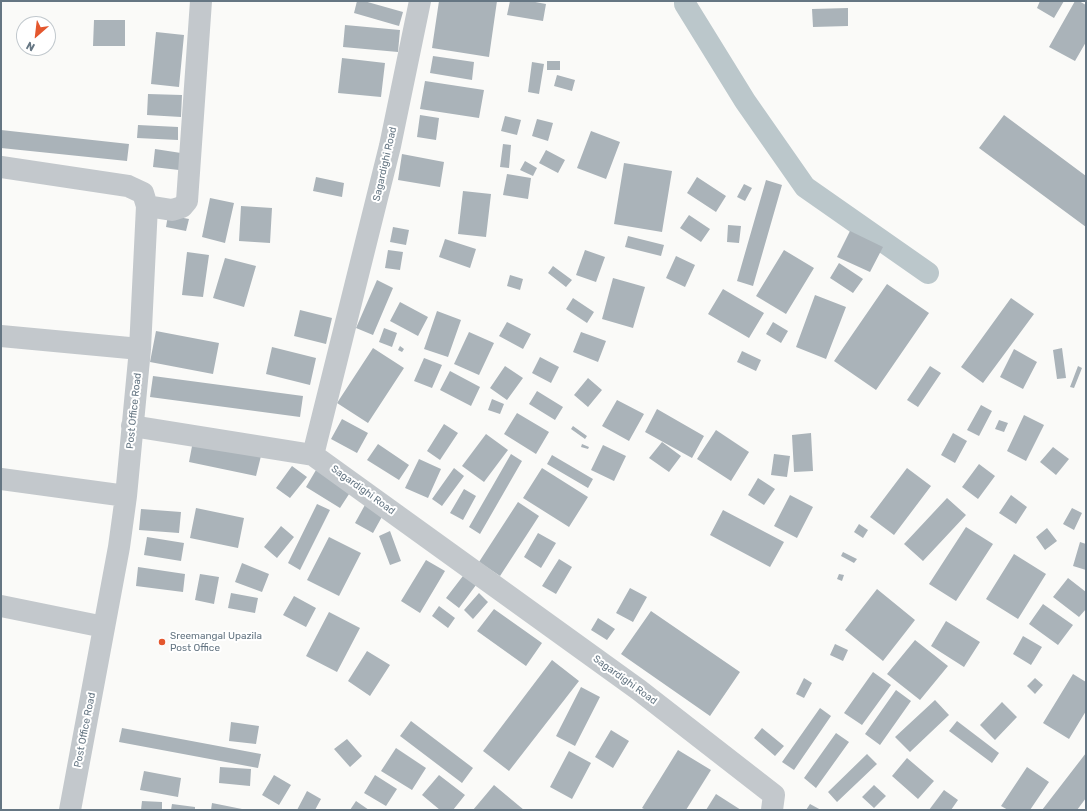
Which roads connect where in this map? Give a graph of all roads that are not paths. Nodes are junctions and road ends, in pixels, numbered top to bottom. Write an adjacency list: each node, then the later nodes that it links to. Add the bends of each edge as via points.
1 (201, 1): 4 (street, via 186,201 182,207 172,210)
2 (420, 1): 8 (street, Sagardighi Road, via 390,146)
3 (1, 167): 4 (street, via 128,186)
4 (145, 199): 6 (street, Post Office Road)
5 (1, 336): 6 (street)
6 (140, 349): 7 (street, Post Office Road)
7 (132, 426): 8 (street); 10 (street, Post Office Road)
8 (313, 455): 14 (street, Sagardighi Road, via 639,690 774,795)
9 (1, 479): 10 (street)
10 (126, 496): 12 (street, Post Office Road)
11 (1, 606): 12 (street)
12 (104, 627): 13 (street, Post Office Road)
13 (70, 810)
14 (772, 810)

